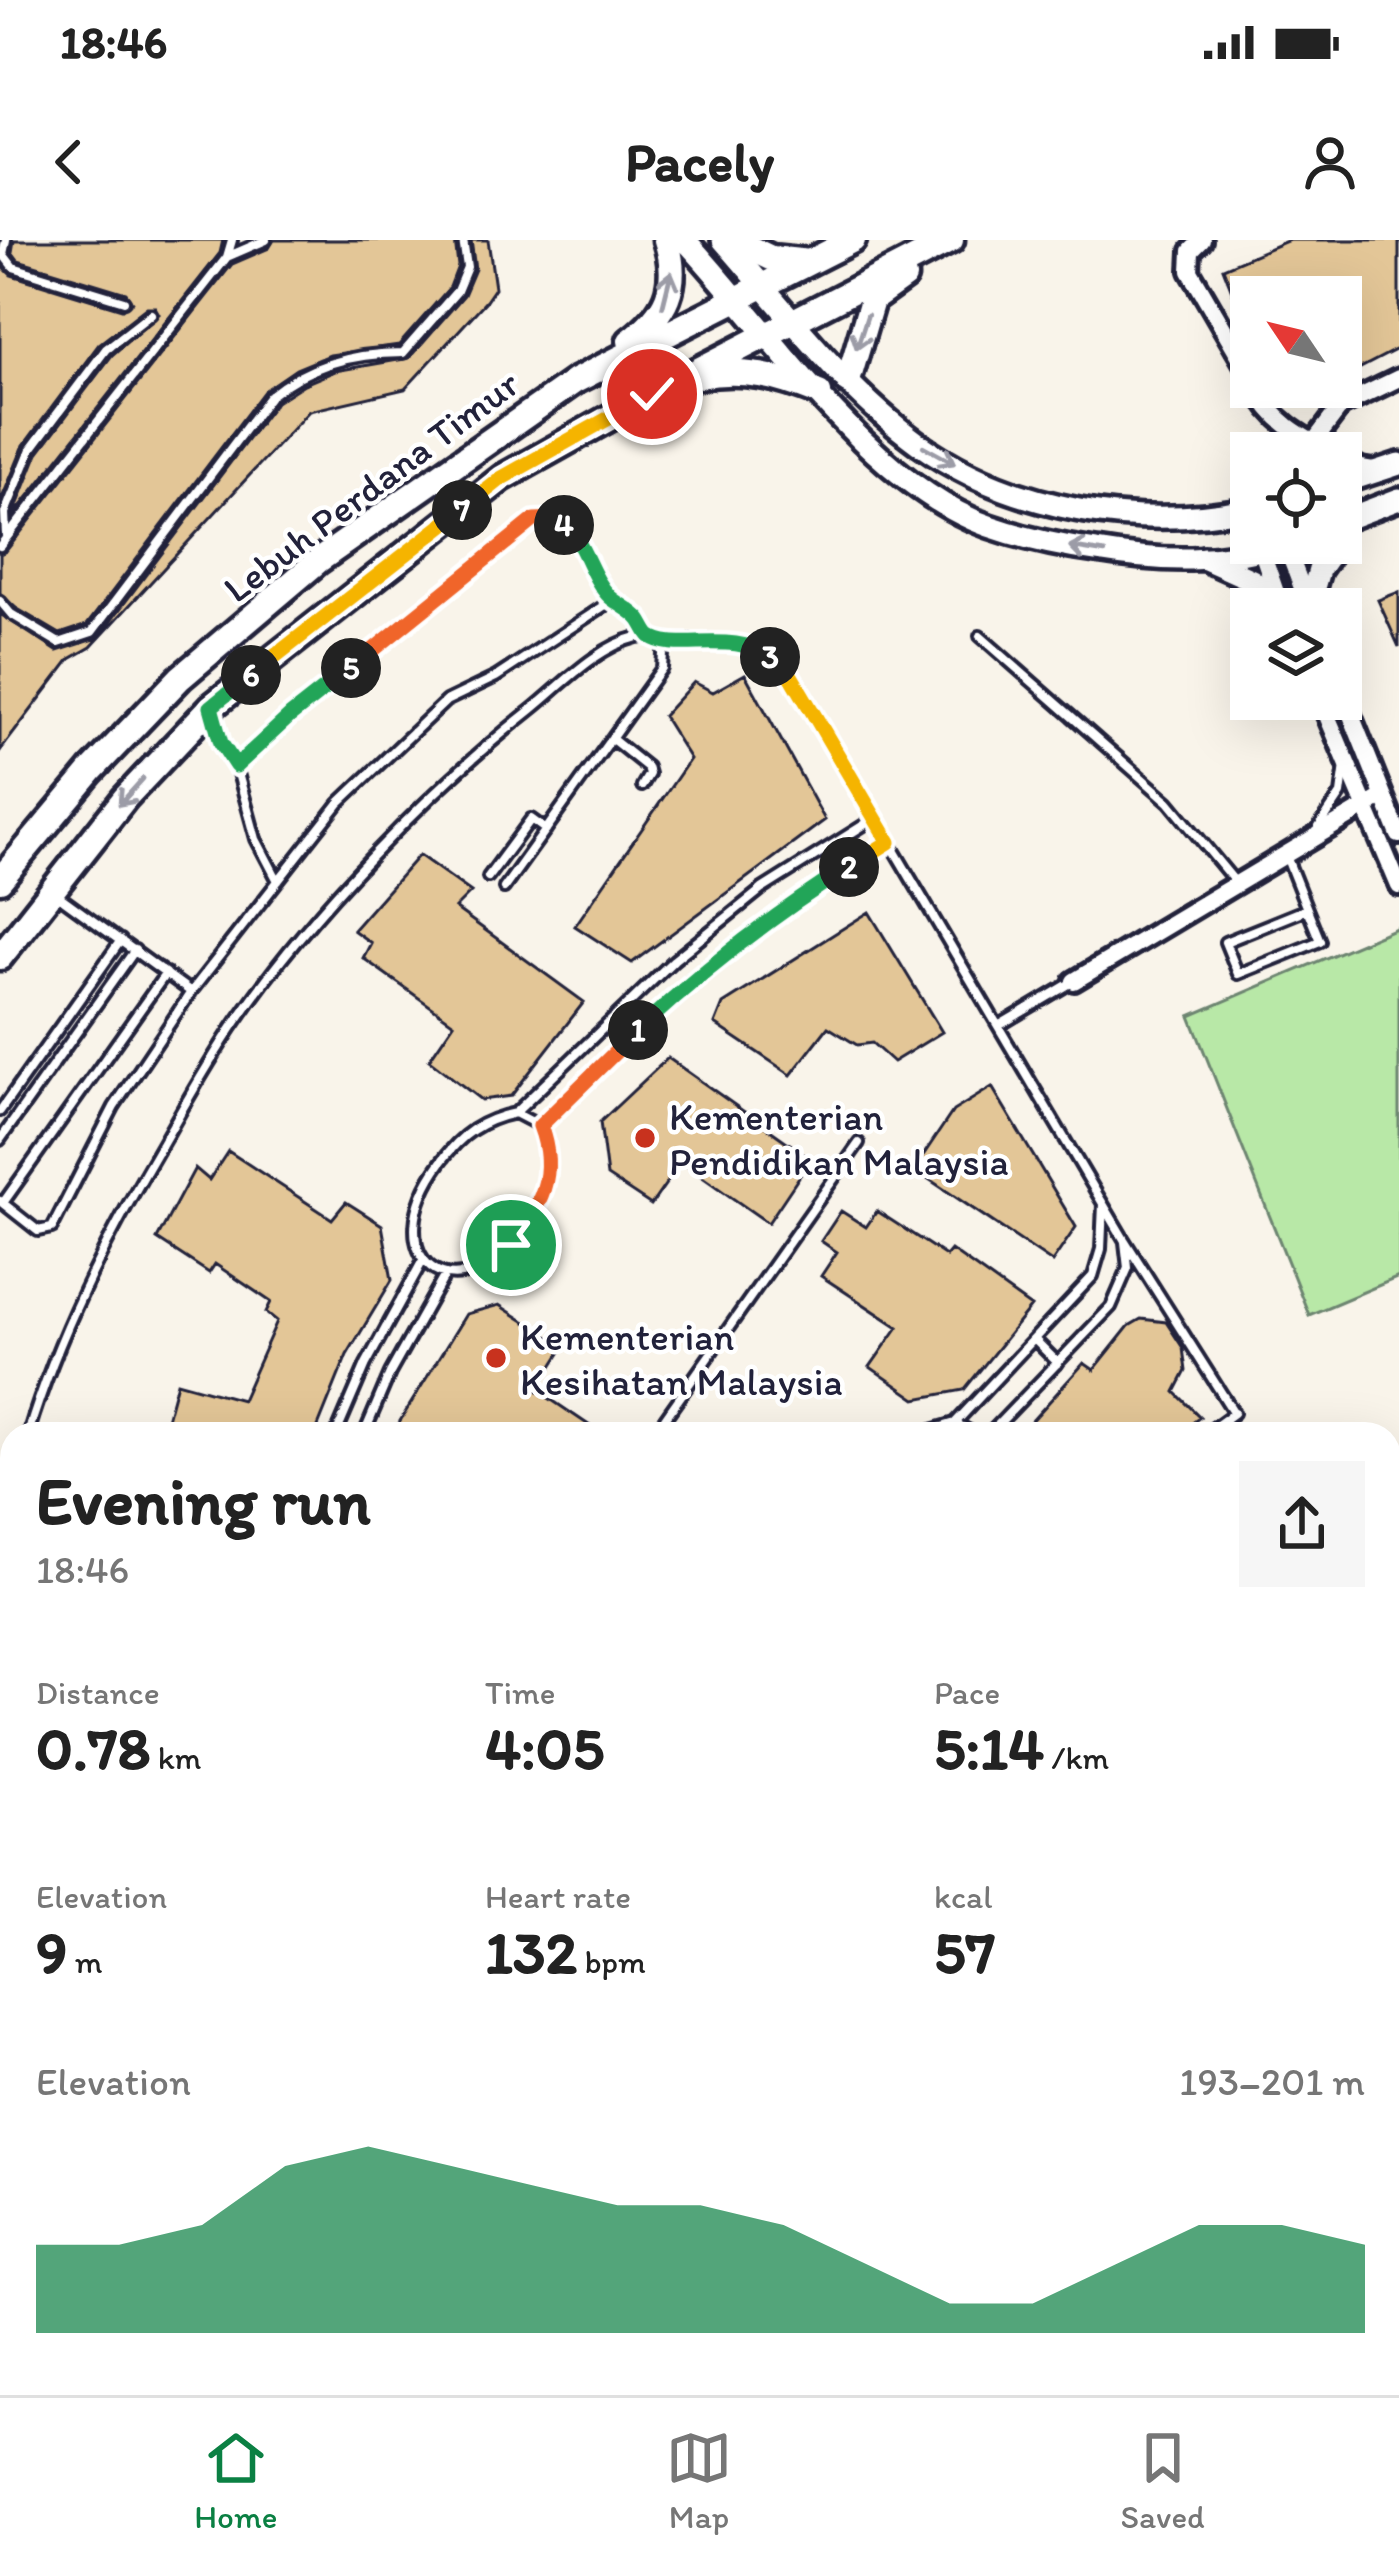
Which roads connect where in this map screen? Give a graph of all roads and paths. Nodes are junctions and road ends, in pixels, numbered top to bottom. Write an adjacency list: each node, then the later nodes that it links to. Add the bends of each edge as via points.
1 (6, 240): 16 (lane, via 3,254 13,267)
2 (232, 240): 12 (lane)
3 (266, 240): 12 (lane)
4 (463, 240): 38 (lane, via 467,267 457,291 403,353 372,353 297,374 270,396 92,632 59,643)
5 (666, 240): 22 (main road, one-way to 5, via 655,322 672,287)
6 (685, 240): 15 (street)
7 (723, 240): 14 (street)
8 (733, 240): 13 (main road, via 771,258)
9 (853, 240): 13 (main road, Lebuh Perdana Timur)
10 (953, 240): 18 (main road, Lebuh Perdana Timur); 23 (main road, one-way to 23, via 872,300)
11 (1202, 240): 20 (street, via 1191,251 1190,271)
12 (227, 257): 32 (lane)
13 (811, 262): 14 (main road, Lebuh Perdana Timur)
14 (763, 286): 15 (main road, Lebuh Perdana Timur); 18 (street)
15 (739, 298): 19 (street); 22 (main road, Lebuh Perdana Timur)
16 (124, 302)
17 (152, 314): 32 (lane, via 106,350 32,449 5,513)
18 (794, 319): 19 (main road, Lebuh Perdana Timur); 23 (street)
19 (767, 333): 24 (main road, Lebuh Perdana Timur); 25 (street)
20 (1230, 340)
21 (1399, 378): 28 (street, via 1341,406)
22 (574, 381): 58 (main road, Lebuh Perdana Timur, via 318,561 180,678)
23 (848, 381): 30 (street, one-way to 30, via 920,444 993,485 1071,510 1161,518)
24 (652, 394): 25 (main road, via 722,372 784,379); 42 (main road, Lebuh Perdana Timur, via 502,478)
25 (819, 394): 35 (street, one-way to 25, via 1162,562 985,525 914,485)
26 (1266, 408): 27 (street)
27 (1298, 432)
28 (1321, 432)
29 (1389, 503): 31 (street)
30 (1230, 512)
31 (1362, 524)
32 (6, 536): 33 (lane)
33 (0, 547)
34 (1230, 553): 35 (street)
35 (1203, 558): 36 (street)
36 (1261, 588)
37 (608, 595): 39 (lane); 47 (lane, via 574,533 559,519 534,520); 59 (lane, via 604,606 496,677 446,701 339,803)
38 (0, 601)
39 (649, 635): 41 (lane); 84 (lane, via 606,651 503,731 294,944 237,1020 127,1204 50,1362)
40 (980, 636): 60 (lane, via 1169,802)
41 (664, 640): 45 (lane, via 662,668); 51 (lane, via 760,650 790,674)
42 (211, 707): 47 (lane); 63 (main road, Lebuh Perdana Timur, one-way to 63)
43 (1329, 720): 46 (street)
44 (1353, 720): 49 (street)
45 (611, 739): 48 (lane, via 646,767); 52 (lane)
46 (1346, 760): 50 (street); 55 (lane, via 1341,794)
47 (236, 766): 59 (lane)
48 (642, 786)
49 (1382, 797): 50 (street); 53 (street)
50 (1365, 808): 55 (street); 61 (street)
51 (875, 818): 54 (lane); 73 (lane, via 762,889 674,960)
52 (547, 830): 57 (lane, via 531,819); 62 (lane)
53 (1399, 835)
54 (889, 842): 71 (lane); 74 (lane, via 780,911 691,982)
55 (1307, 843): 56 (street)
56 (1286, 855): 60 (street); 64 (lane)
57 (488, 877)
58 (0, 880)
59 (278, 881): 70 (lane)
60 (1237, 884): 69 (street)
61 (1399, 886)
62 (504, 888)
63 (50, 890): 65 (lane); 67 (main road, Lebuh Perdana Timur)
64 (1307, 909): 64 (lane, via 1320,941 1238,974 1225,942)
65 (121, 940): 66 (lane); 72 (lane)
66 (135, 950): 68 (lane); 75 (lane)
67 (0, 957)
68 (166, 973): 70 (lane); 78 (lane)
69 (1074, 981): 71 (lane)
70 (191, 992): 78 (lane, via 114,1107 52,1228 38,1231)
71 (1000, 1025): 77 (lane)
72 (0, 1112)
73 (515, 1113): 74 (lane); 80 (lane, via 462,1135 425,1184 414,1221)
74 (540, 1126): 81 (lane, via 550,1167 540,1204 500,1256)
75 (0, 1140)
76 (859, 1142): 87 (lane)
77 (1103, 1198): 79 (lane); 82 (lane, via 1094,1276)
78 (1, 1202)
79 (1125, 1241): 83 (lane, via 1128,1268 1111,1307); 90 (lane, via 1234,1413)
80 (422, 1262): 81 (lane); 85 (lane)
81 (445, 1275): 86 (lane)
82 (1035, 1340): 83 (lane); 88 (lane)
83 (1058, 1363): 89 (lane)
84 (32, 1422)
85 (341, 1422)
86 (369, 1422)
87 (662, 1422)
88 (956, 1422)
89 (1001, 1422)
90 (1221, 1422)

